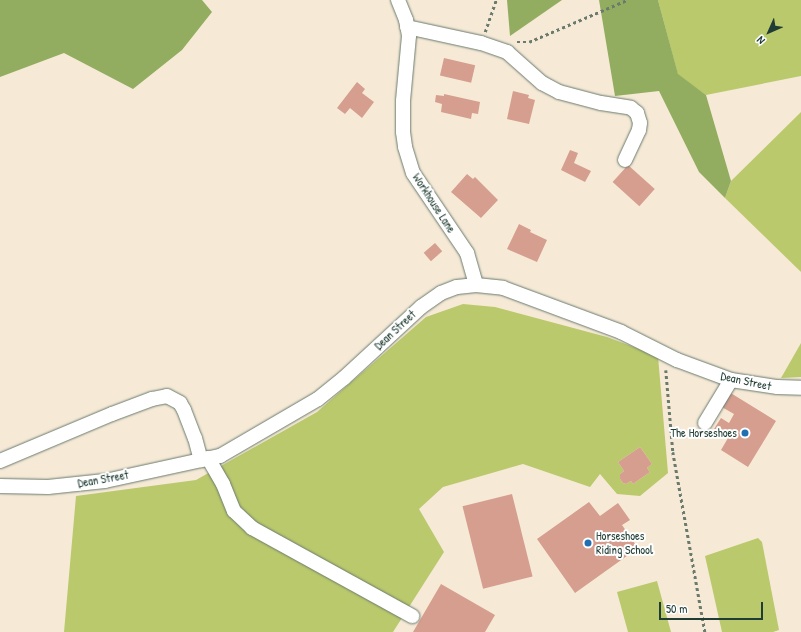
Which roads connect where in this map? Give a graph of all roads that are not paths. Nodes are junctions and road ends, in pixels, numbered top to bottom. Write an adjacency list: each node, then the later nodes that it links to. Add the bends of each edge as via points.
1 (398, 0): 2 (street, Workhouse Lane)
2 (408, 27): 3 (street, via 482,43 507,52 542,83 559,92 631,108 637,113 640,123); 4 (street, Workhouse Lane, via 403,101 403,132 406,147 413,173 467,253)
3 (625, 160)
4 (476, 285): 5 (street, Dean Street, via 502,288 533,298 621,332 665,354); 8 (street, Dean Street, via 457,287 441,293 402,322 344,378 318,399 220,456)
5 (731, 380): 6 (street, Dean Street); 7 (street)
6 (801, 388)
7 (704, 423)
8 (204, 459): 9 (street, via 184,410 180,404 167,396 112,414); 10 (street, Dean Street, via 104,481 48,487); 11 (street, via 223,484 234,511 252,528)
9 (0, 461)
10 (0, 486)
11 (412, 616)

